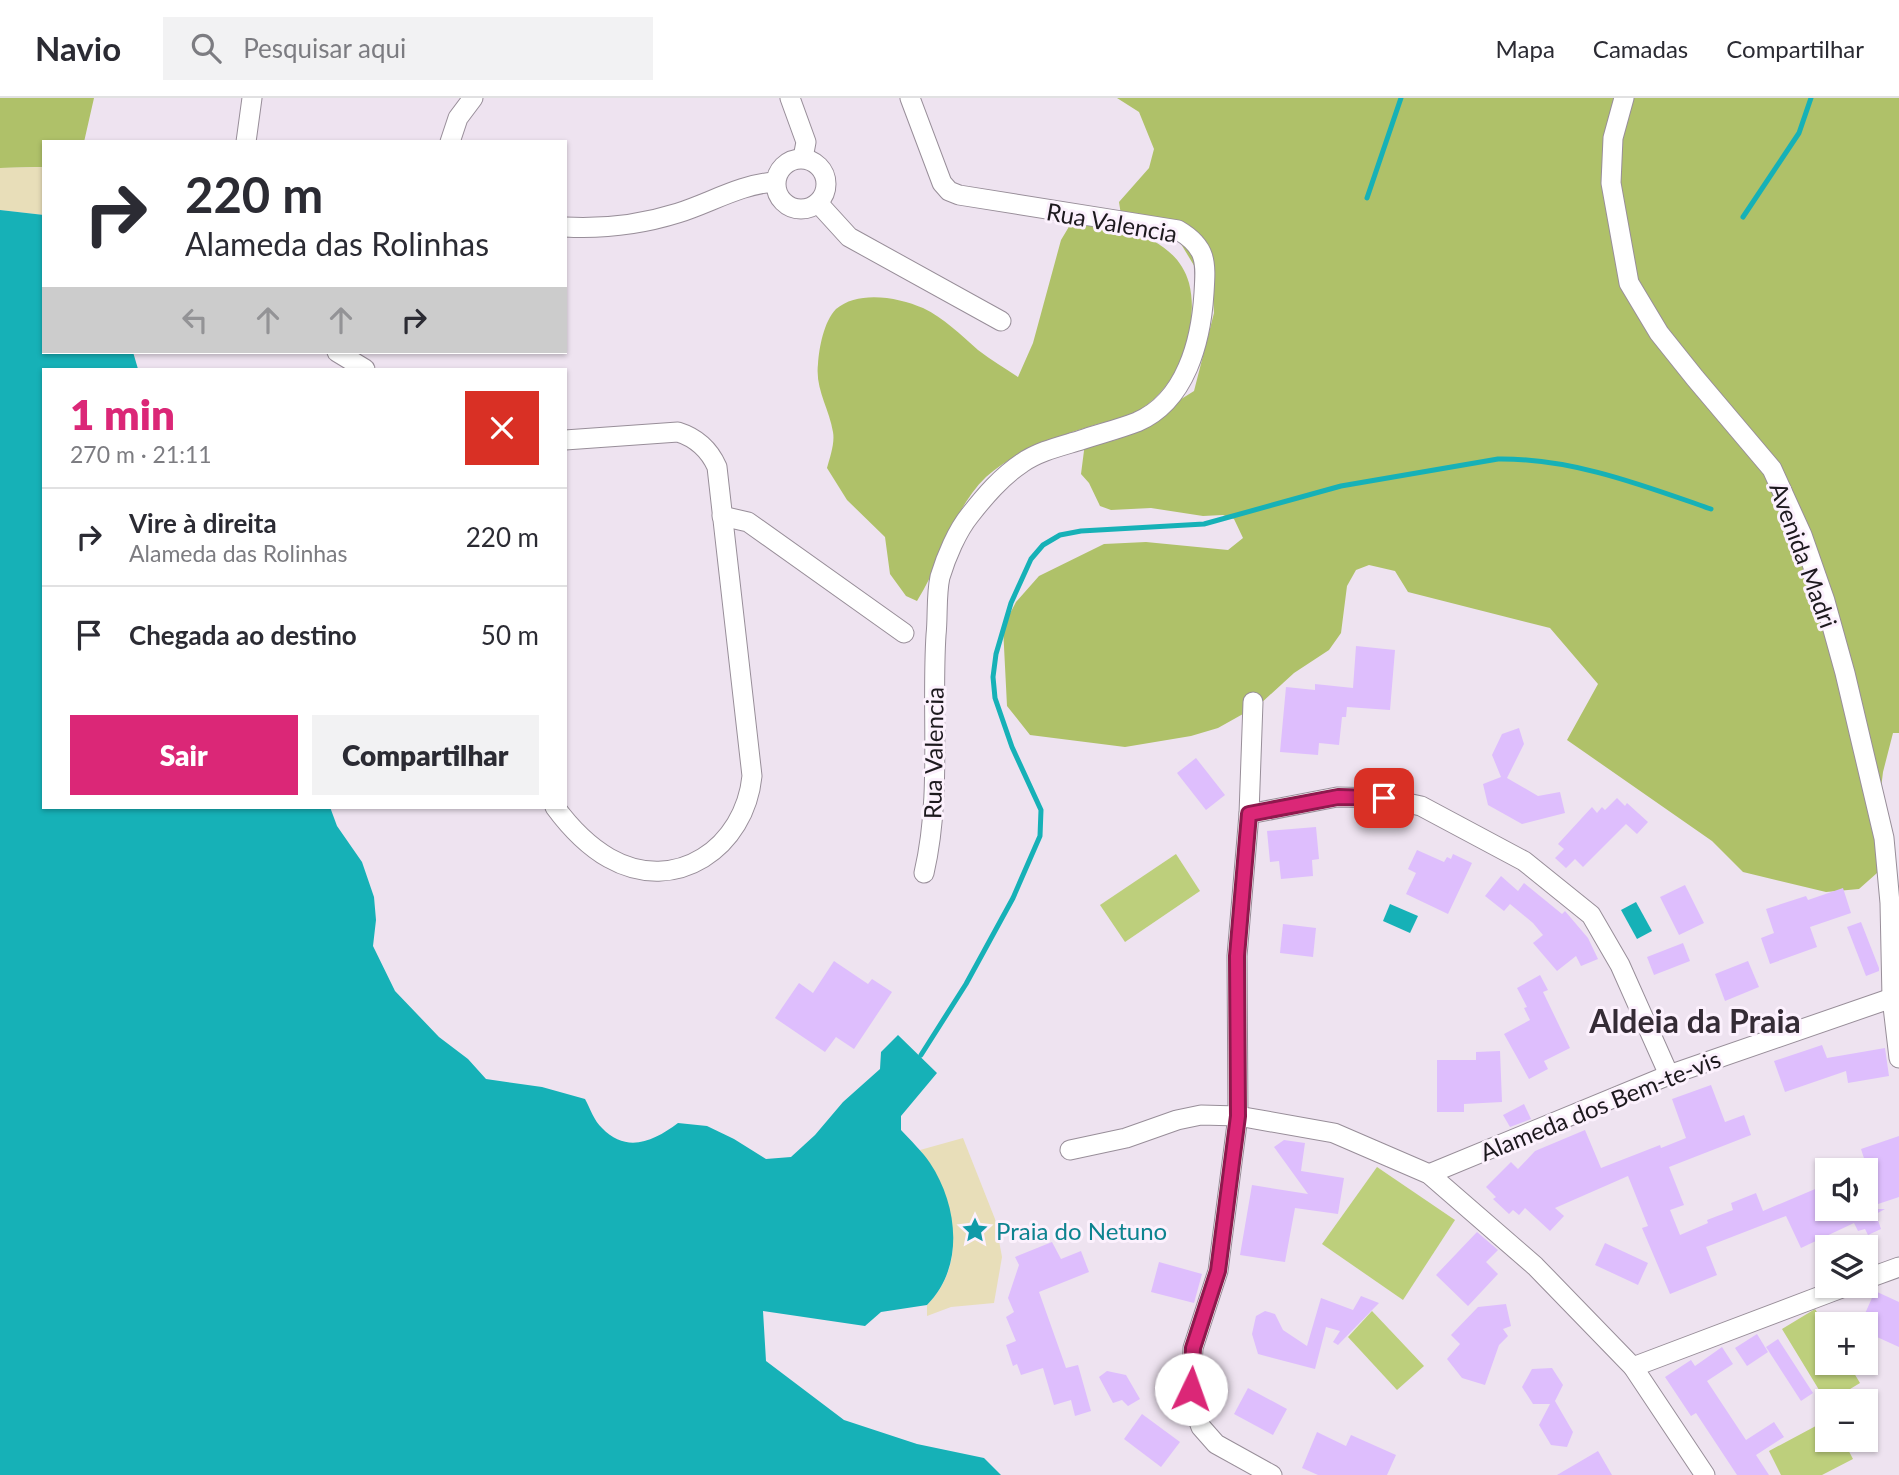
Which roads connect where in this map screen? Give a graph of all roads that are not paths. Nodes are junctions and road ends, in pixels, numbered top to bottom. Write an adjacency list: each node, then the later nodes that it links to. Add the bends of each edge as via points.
1 (252, 98): 6 (street)
2 (472, 98): 7 (street, via 458,117)
3 (790, 98): 8 (street, via 806,142)
4 (910, 98): 21 (street, Rua Valencia, via 949,191 1178,230 1200,248 1206,264 1194,350 1174,392 1138,421 1023,462 991,488 954,543 940,578 931,842)
5 (1624, 98): 22 (street, Avenida Madri, via 1613,138 1611,183 1629,283 1659,333 1772,469 1825,601 1884,838)
6 (246, 140)
7 (451, 140)
8 (803, 158): 9 (street, via 784,165); 10 (street, via 825,175 827,185)
9 (775, 182): 10 (street, via 782,201 790,207 800,210); 11 (street, via 754,185 676,214)
10 (818, 203): 12 (street, via 849,237)
11 (567, 227)
12 (1001, 321)
13 (340, 354): 14 (street)
14 (363, 368)
15 (567, 440): 16 (street, via 668,431 687,435 702,445 717,467)
16 (722, 516): 17 (street, via 748,522); 19 (street, via 752,776 741,819 723,844 704,857 684,866 653,870 609,858)
17 (904, 633)
18 (1253, 702): 20 (street)
19 (557, 809)
20 (1249, 814): 24 (street, via 1338,797 1384,798 1421,806 1524,861 1591,915 1620,965); 25 (street, via 1237,956)
21 (924, 873)
22 (1892, 998): 23 (street, Avenida Madri); 24 (street, Alameda dos Bem-te-vis)
23 (1899, 1058)
24 (1669, 1074): 27 (street, Alameda dos Bem-te-vis)
25 (1238, 1116): 26 (street, via 1201,1115); 27 (street, via 1334,1133); 32 (street, via 1218,1271 1193,1348 1191,1389 1201,1427 1216,1444)
26 (1070, 1150)
27 (1429, 1174): 31 (street, via 1535,1266)
28 (1899, 1267): 29 (street)
29 (1878, 1275)
30 (1815, 1298): 31 (street)
31 (1633, 1367): 33 (street)
32 (1272, 1475)
33 (1705, 1475)

